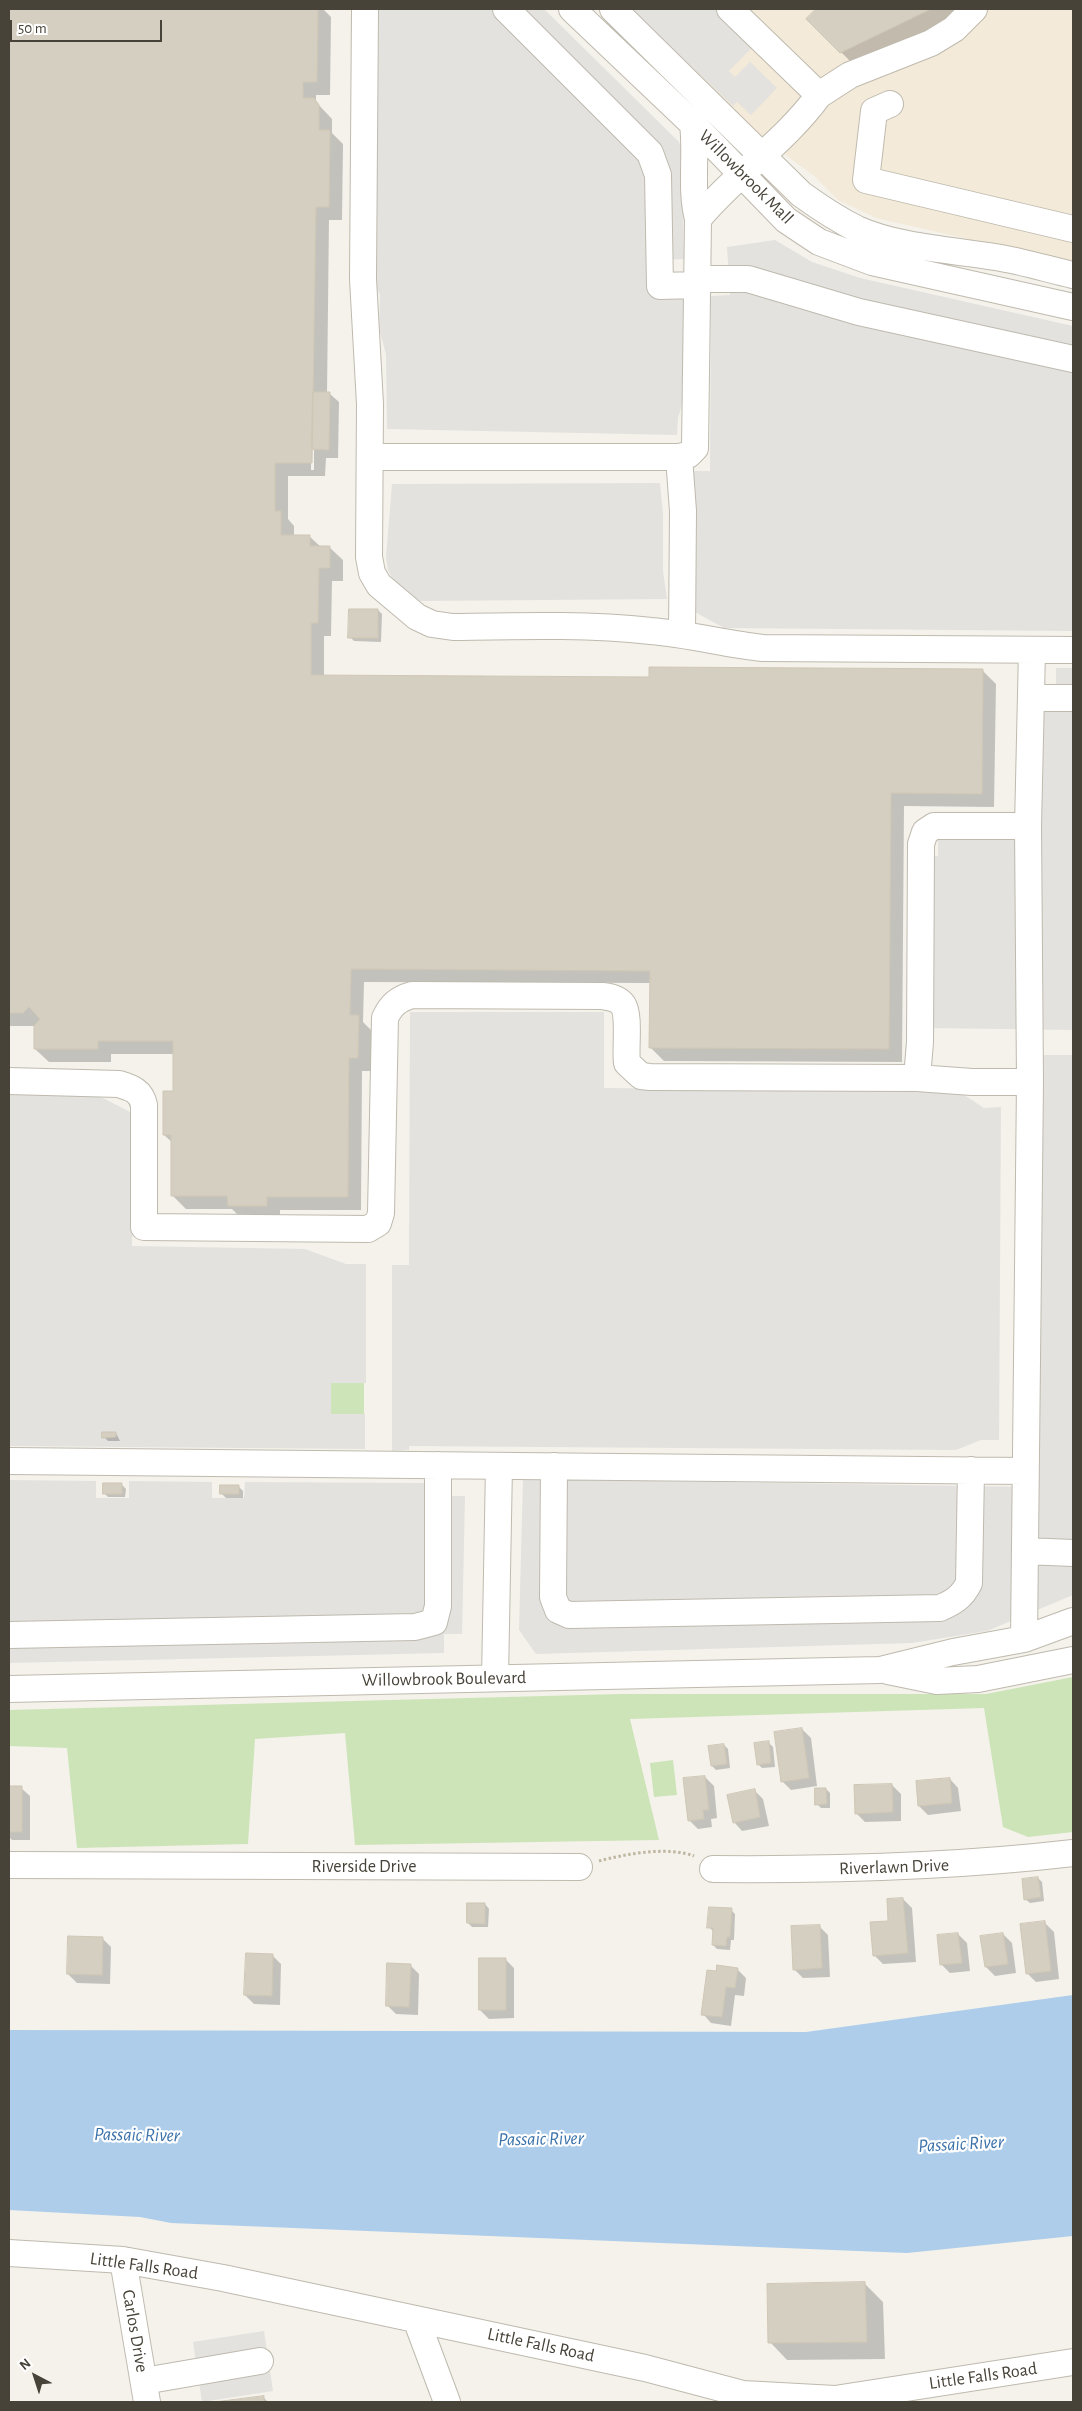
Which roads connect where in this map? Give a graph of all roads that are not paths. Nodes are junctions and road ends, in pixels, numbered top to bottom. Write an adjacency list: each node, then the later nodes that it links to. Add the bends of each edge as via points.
1 (365, 9): 18 (street, via 363,279)
2 (506, 9): 15 (street, via 650,153 658,175 660,286)
3 (572, 9): 9 (street, Willowbrook Mall)
4 (613, 9): 10 (street, Willowbrook Mall)
5 (730, 9): 7 (street)
6 (974, 9): 7 (street, via 954,29 931,43 850,75)
7 (819, 95): 10 (street, via 805,114)
8 (890, 104): 13 (street, via 874,111 866,180)
9 (693, 124): 11 (street, Willowbrook Mall); 12 (street, via 692,198)
10 (762, 155): 11 (street); 14 (street, Willowbrook Mall, via 801,194 858,229 929,248 998,258)
11 (742, 174): 12 (street); 16 (street, Willowbrook Mall, via 786,220 819,242 872,262)
12 (698, 219): 15 (street)
13 (1073, 229)
14 (1073, 275)
15 (696, 282): 17 (street, via 748,279 859,312); 19 (street, via 695,448 688,455)
16 (1073, 307)
17 (1073, 359)
18 (370, 457): 19 (street); 20 (street, via 369,557 372,573 379,585 417,617 432,624 453,627 595,626)
19 (679, 457): 20 (street, via 683,511)
20 (682, 635): 21 (street, via 728,645 763,648)
21 (1032, 650): 22 (street); 23 (street)
22 (1073, 650)
23 (1031, 698): 24 (street); 25 (street)
24 (1073, 698)
25 (1028, 826): 26 (street, via 934,826 925,832 921,844 920,1042); 28 (street)
26 (916, 1078): 27 (street, via 650,1078 641,1076 627,1063 626,1012 614,998 412,995 400,999 385,1018 381,1213 378,1223 368,1229 144,1227 144,1105 141,1095 119,1084); 28 (street)
27 (9, 1081)
28 (1030, 1082): 34 (street)
29 (9, 1461): 30 (street)
30 (438, 1465): 31 (street); 38 (street, via 438,1606 434,1622 415,1628)
31 (499, 1466): 32 (street); 42 (street)
32 (554, 1466): 33 (street); 33 (street, via 553,1597 558,1610 569,1616 940,1608 964,1594 970,1583)
33 (971, 1470): 34 (street)
34 (1025, 1470): 35 (street)
35 (1025, 1551): 36 (street); 39 (street)
36 (1073, 1553)
37 (1073, 1621): 39 (street, Willowbrook Boulevard)
38 (9, 1635)
39 (1024, 1639): 41 (street, Willowbrook Boulevard)
40 (1073, 1660): 41 (street, Willowbrook Boulevard, via 978,1680 938,1682)
41 (880, 1670): 42 (street, Willowbrook Boulevard)
42 (495, 1678): 43 (street, Willowbrook Boulevard)
43 (9, 1689)
44 (1073, 1853): 47 (street, Riverlawn Drive, via 946,1865)
45 (9, 1865): 46 (street, Riverside Drive)
46 (579, 1867)
47 (714, 1868)
48 (9, 2253): 49 (street, Little Falls Road)
49 (123, 2260): 50 (street, Little Falls Road); 53 (street, Carlos Drive)
50 (416, 2319): 54 (street, Little Falls Road, via 636,2366); 57 (street)
51 (260, 2361): 53 (street)
52 (1073, 2362): 55 (street, Little Falls Road)
53 (146, 2392)
54 (710, 2393): 56 (street, Little Falls Road, via 835,2399)
55 (936, 2393): 56 (street, Little Falls Road)
56 (898, 2396)
57 (447, 2402)

